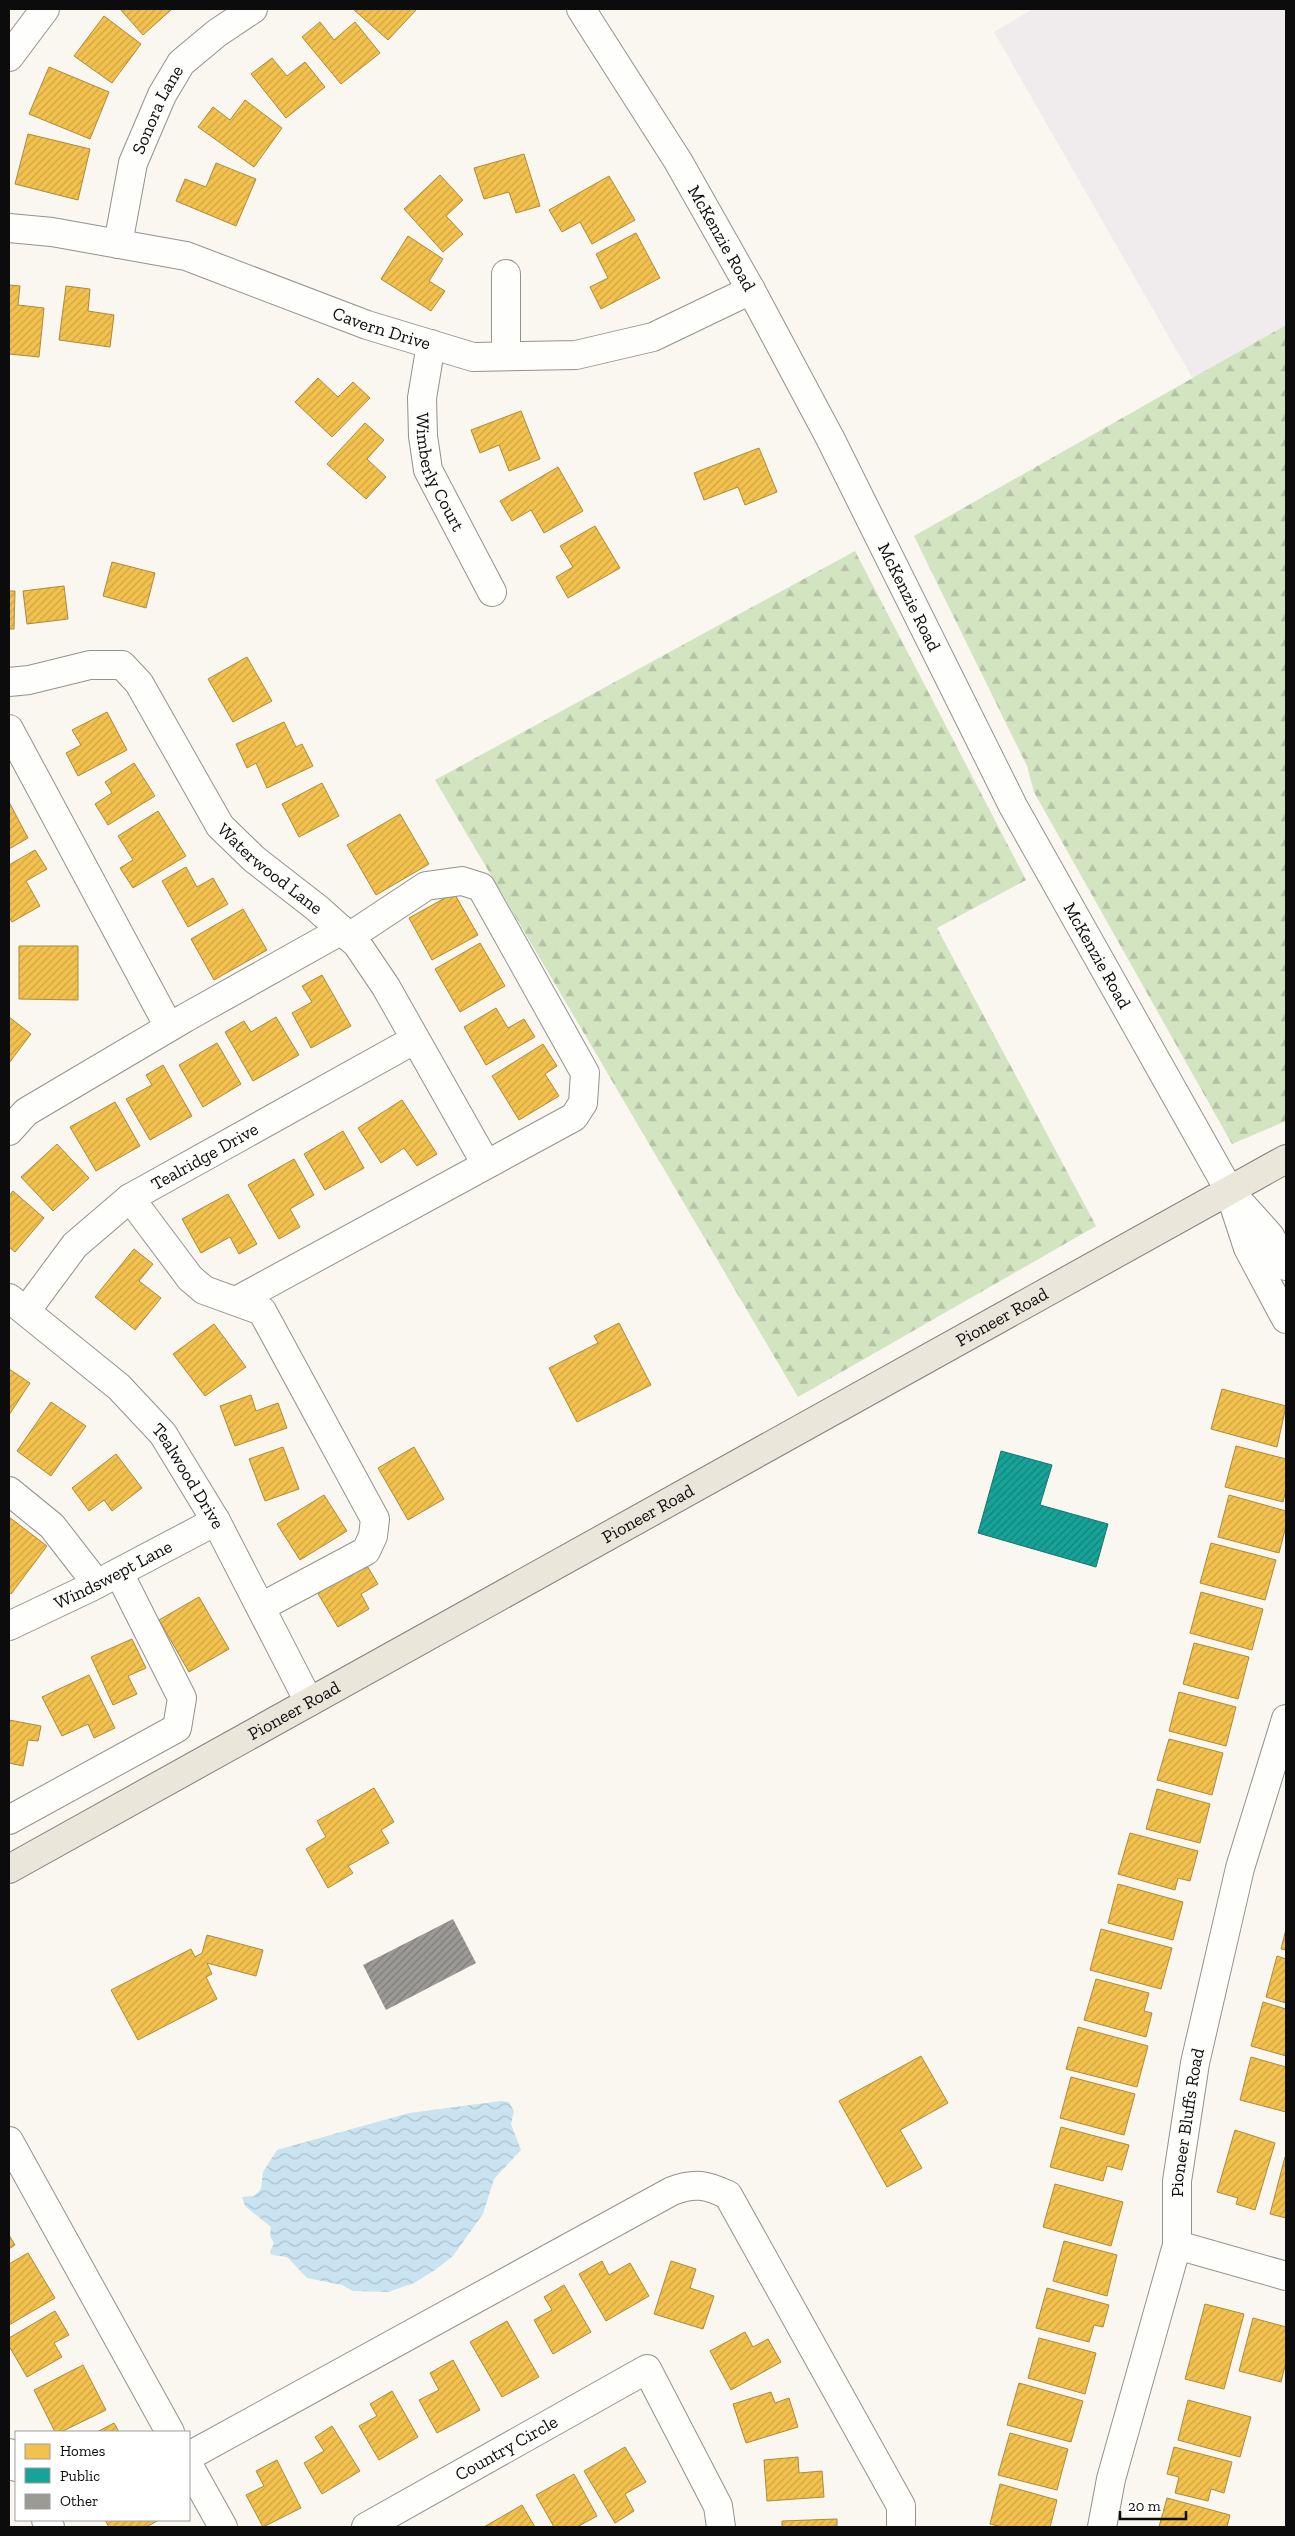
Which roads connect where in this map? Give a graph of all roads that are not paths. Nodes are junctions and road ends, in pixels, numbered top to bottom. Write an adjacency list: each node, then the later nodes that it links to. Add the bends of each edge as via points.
1 (45, 9): 4 (street)
2 (253, 9): 6 (street, Sonora Lane, via 180,64 133,163)
3 (582, 9): 8 (street, McKenzie Road, via 678,161)
4 (9, 57)
5 (9, 228): 6 (street, Cavern Drive)
6 (118, 244): 9 (street, Cavern Drive, via 186,256 367,325)
7 (506, 274): 10 (street)
8 (751, 290): 10 (street, Cavern Drive, via 653,337 576,355); 20 (street, McKenzie Road, via 830,438 1013,806)
9 (431, 344): 10 (street, Cavern Drive, via 473,357); 11 (street, Wimberly Court, via 422,398 428,470)
10 (506, 356)
11 (492, 592)
12 (9, 682): 14 (street, Waterwood Lane, via 90,665 122,665 139,684 220,826 254,859)
13 (9, 729): 15 (street)
14 (345, 934): 15 (street); 16 (street, Waterwood Lane, via 357,944 386,987); 19 (street, via 426,886 462,881 481,887 585,1073 583,1103 574,1117)
15 (169, 1027): 17 (street, via 26,1112)
16 (414, 1040): 19 (street, Waterwood Lane); 21 (street, Tealridge Drive)
17 (9, 1131)
18 (1286, 1158): 20 (main road, Pioneer Road)
19 (486, 1164): 23 (street)
20 (1229, 1190): 22 (street, via 1270,1236); 25 (street, via 1248,1248); 31 (main road, Pioneer Road)
21 (130, 1198): 23 (street, via 190,1278 204,1290); 24 (street, Tealridge Drive, via 75,1245)
22 (1286, 1266)
23 (236, 1302): 29 (street, via 262,1310 375,1519 373,1536 366,1551)
24 (17, 1304): 27 (street, Tealwood Drive, via 119,1387 163,1434)
25 (1286, 1319)
26 (9, 1492): 28 (street, via 52,1526)
27 (216, 1521): 28 (street, Windswept Lane); 29 (street, Tealwood Drive)
28 (108, 1578): 30 (street, Windswept Lane); 33 (street, via 182,1698 177,1728)
29 (261, 1607): 31 (street, Tealwood Drive)
30 (9, 1626)
31 (309, 1702): 34 (main road, Pioneer Road)
32 (1286, 1719): 36 (street, Pioneer Bluffs Road, via 1240,1868 1196,2063 1177,2181)
33 (9, 1820)
34 (9, 1868)
35 (9, 2141): 38 (street)
36 (1177, 2245): 37 (street); 47 (street, Pioneer Bluffs Road, via 1110,2479)
37 (1286, 2276)
38 (169, 2431)
39 (9, 2453): 41 (street)
40 (190, 2455): 46 (street, via 672,2191 686,2186 709,2186 728,2195 901,2506)
41 (15, 2465)
42 (190, 2468): 43 (street)
43 (222, 2527)
44 (366, 2527): 45 (street, Country Circle, via 647,2369 718,2506)
45 (721, 2527)
46 (902, 2527)
47 (1102, 2527)

